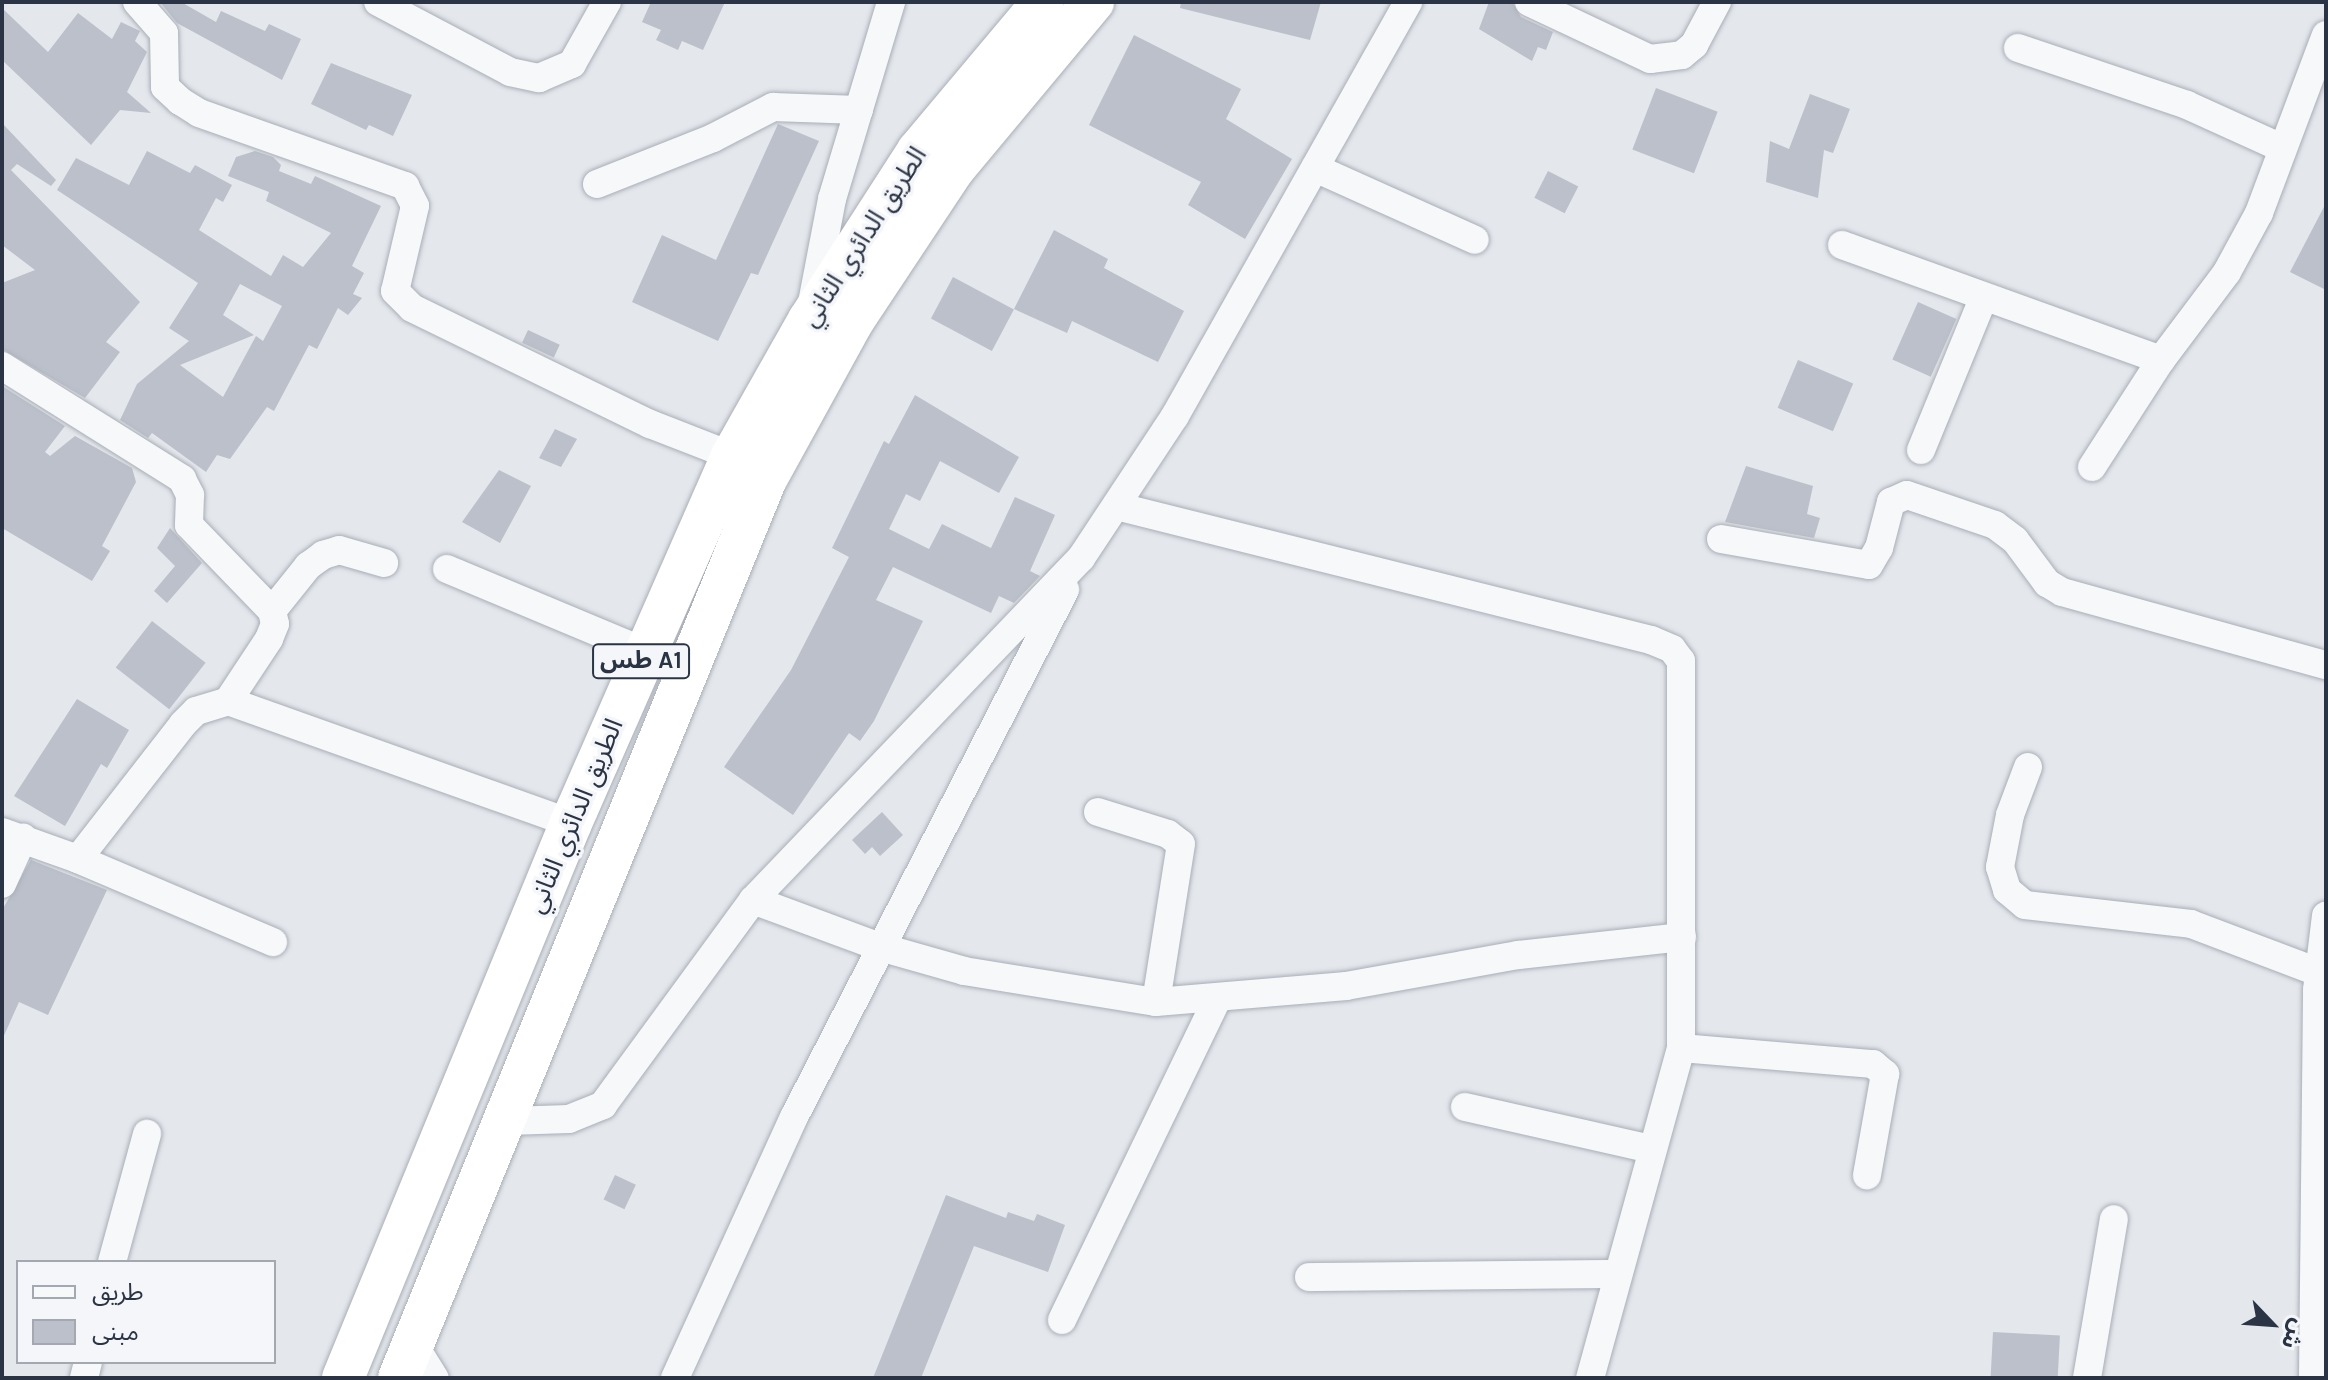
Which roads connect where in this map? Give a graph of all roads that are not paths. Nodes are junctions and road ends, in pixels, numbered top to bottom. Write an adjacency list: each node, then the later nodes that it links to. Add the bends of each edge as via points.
1 (137, 2): 23 (street, via 164,33 165,87 180,101 199,113 405,186 415,206 395,291 412,308 650,424)
2 (378, 2): 3 (street, via 510,72 539,78 572,64)
3 (607, 2)
4 (891, 2): 12 (street)
5 (1043, 2): 19 (highway, الطريق الدائري الثاني / طس A1, via 918,151)
6 (1093, 2): 50 (highway, الطريق الدائري الثاني / طس A1, via 953,170 853,321 765,481)
7 (1408, 2): 14 (street)
8 (1529, 2): 9 (street, via 1650,59 1682,55 1694,45)
9 (1717, 2)
10 (2326, 35): 13 (street)
11 (2018, 48): 13 (street, via 2187,105)
12 (859, 110): 15 (street, via 773,107 713,138); 19 (street, via 832,199)
13 (2282, 148): 20 (street, via 2259,213 2227,272)
14 (1315, 168): 16 (street); 25 (street, via 1175,416)
15 (597, 184)
16 (1475, 240)
17 (1842, 245): 18 (street)
18 (1983, 299): 20 (street); 22 (street)
19 (809, 320): 23 (highway, الطريق الدائري الثاني / طس A1)
20 (2161, 360): 24 (street)
21 (2, 366): 30 (street, via 182,479 190,495 189,525)
22 (1921, 450)
23 (732, 456): 31 (highway, الطريق الدائري الثاني / طس A1)
24 (2092, 467)
25 (1116, 506): 27 (street); 42 (street, via 1672,649 1681,661 1684,683 1679,771)
26 (1721, 539): 32 (street, via 1869,565 1891,502 1907,495 1995,525 2015,540 2047,583 2062,592)
27 (1081, 558): 40 (street); 44 (street)
28 (384, 563): 30 (street, via 339,550 323,555)
29 (447, 569): 31 (street)
30 (272, 611): 33 (street, via 275,624 269,639)
31 (645, 652): 36 (highway, الطريق الدائري الثاني / طس A1)
32 (2326, 665)
33 (228, 701): 36 (street); 38 (street, via 196,711 183,724)
34 (2028, 767): 45 (street, via 2000,867 2007,890 2025,905 2191,924)
35 (1098, 812): 47 (street, via 1168,834 1181,844)
36 (571, 823): 60 (highway, الطريق الدائري الثاني / طس A1)
37 (12, 835): 38 (street); 39 (street)
38 (78, 859): 43 (street)
39 (2, 884)
40 (753, 900): 44 (street); 50 (street, via 603,1105 569,1119)
41 (2326, 916): 45 (street)
42 (1682, 937): 46 (street, via 1519,955 1346,986); 48 (street)
43 (273, 942)
44 (880, 947): 47 (street, via 964,971); 61 (street, via 794,1117)
45 (2321, 984): 64 (street)
46 (1217, 999): 47 (street); 58 (street)
47 (1156, 1002)
48 (1681, 1048): 52 (street); 53 (street, via 1873,1064 1885,1074)
49 (1465, 1107): 52 (street)
50 (508, 1121): 59 (highway, الطريق الدائري الثاني / طس A1)
51 (147, 1134): 55 (street)
52 (1652, 1149): 56 (street)
53 (1867, 1175)
54 (2114, 1219): 63 (street)
55 (113, 1260)
56 (1616, 1274): 57 (street); 62 (street)
57 (1309, 1277)
58 (1062, 1320)
59 (416, 1367)
60 (343, 1378)
61 (675, 1378)
62 (1590, 1378)
63 (2087, 1378)
64 (2313, 1378)

